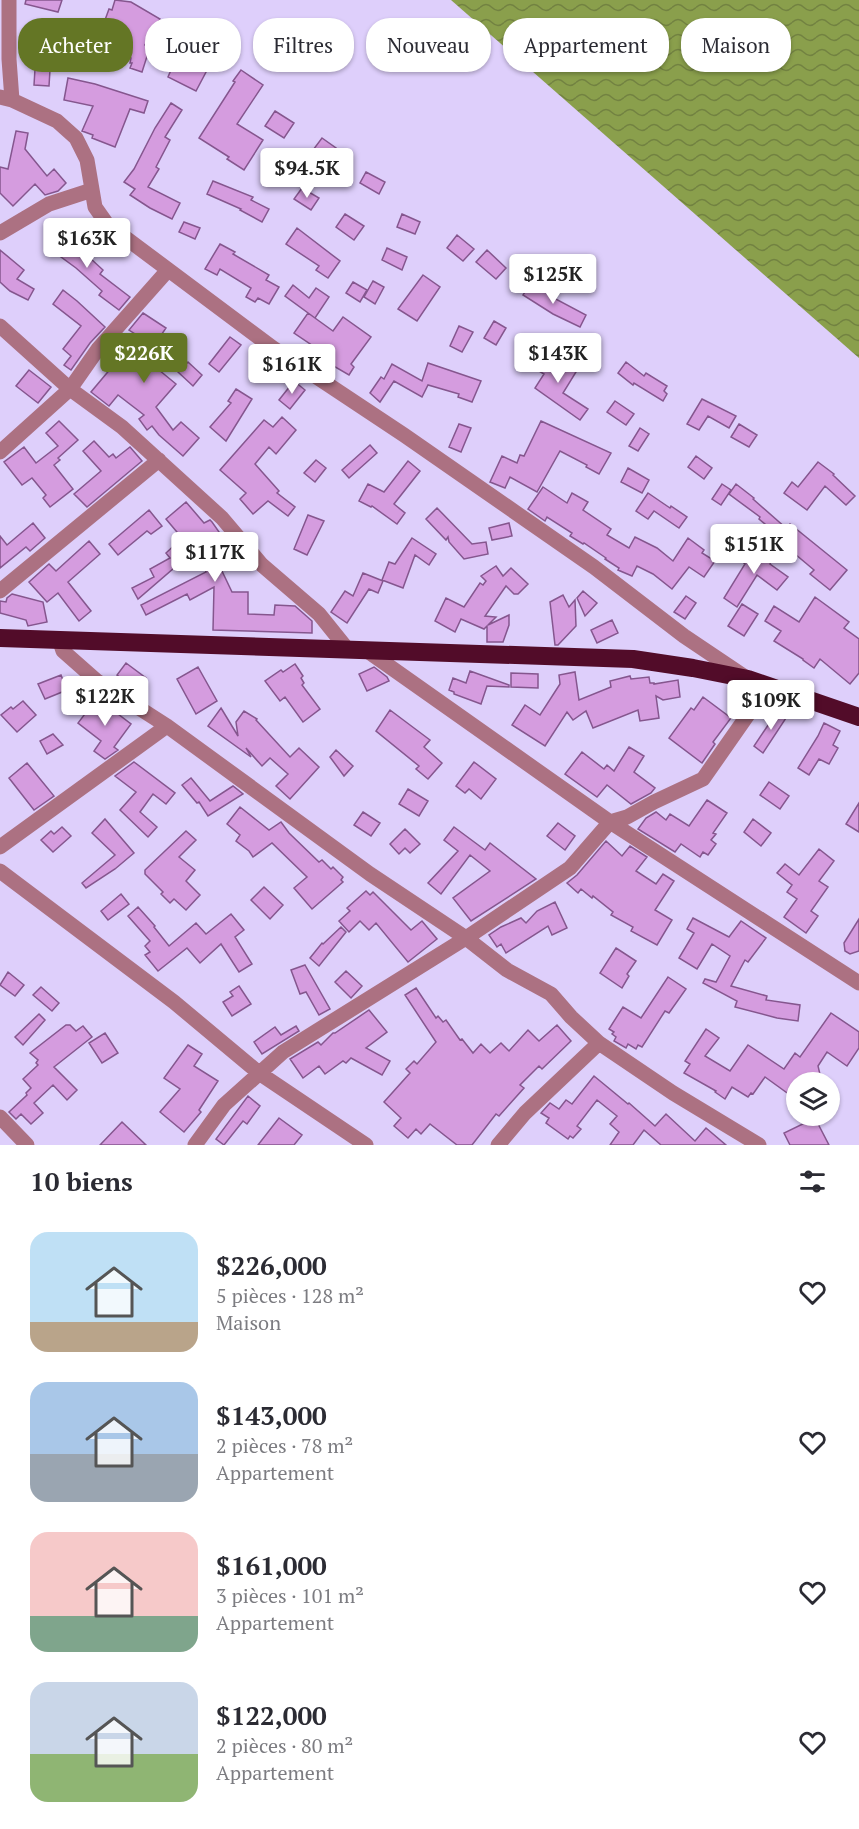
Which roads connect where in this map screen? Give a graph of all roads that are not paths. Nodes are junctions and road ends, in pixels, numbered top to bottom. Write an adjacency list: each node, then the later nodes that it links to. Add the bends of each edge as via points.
1 (9, 0): 2 (street)
2 (6, 99): 3 (street, via 57,121 76,138 87,160)
3 (92, 190): 4 (street, via 49,204); 5 (street, via 95,207 107,224)
4 (0, 233)
5 (168, 270): 7 (street, via 98,349); 15 (street, via 273,348 584,560)
6 (0, 326): 7 (street)
7 (70, 389): 8 (street); 9 (street)
8 (0, 452)
9 (159, 460): 10 (street); 13 (street, via 222,518 262,565 319,614)
10 (0, 591)
11 (0, 638): 12 (highway)
12 (59, 639): 13 (highway); 18 (street, via 63,651 97,681)
13 (348, 650): 14 (highway)
14 (369, 652): 15 (highway, via 633,659); 19 (street)
15 (748, 679): 16 (highway)
16 (768, 686): 17 (highway); 19 (street, via 703,778)
17 (859, 717)
18 (167, 726): 20 (street); 22 (street)
19 (610, 822): 22 (street, via 570,868); 23 (street)
20 (0, 847)
21 (0, 872): 25 (street, via 174,1002)
22 (466, 938): 24 (street, via 507,970 551,994); 25 (street, via 291,1046)
23 (859, 983)
24 (598, 1043): 30 (street, via 525,1113); 31 (street)
25 (259, 1073): 28 (street, via 224,1104); 29 (street)
26 (0, 1117): 27 (street)
27 (27, 1145)
28 (195, 1145)
29 (366, 1145)
30 (498, 1145)
31 (759, 1145)

